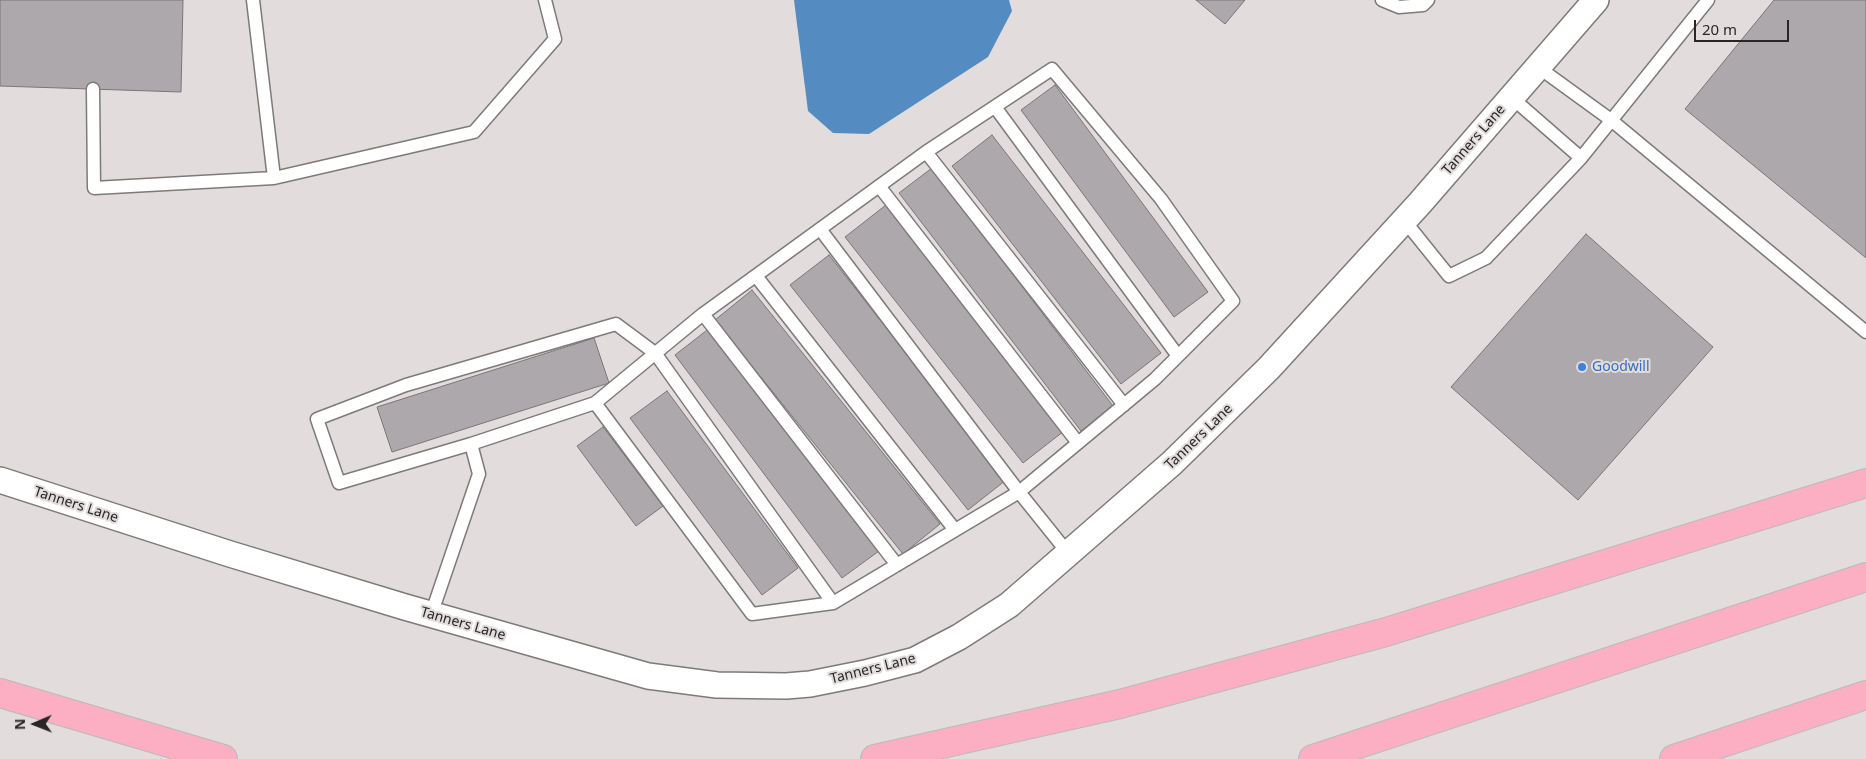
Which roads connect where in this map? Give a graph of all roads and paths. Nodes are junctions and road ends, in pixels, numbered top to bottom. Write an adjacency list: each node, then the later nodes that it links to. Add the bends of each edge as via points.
1 (253, 0): 14 (lane)
2 (545, 0): 14 (lane, via 555,39 474,132)
3 (1382, 0): 4 (lane, via 1399,7 1422,5)
4 (1428, 0)
5 (1596, 0): 7 (street, Tanners Lane)
6 (1708, 0): 11 (lane)
7 (1538, 67): 9 (street, Tanners Lane); 11 (lane)
8 (93, 89): 14 (lane, via 94,188)
9 (1511, 97): 13 (lane); 16 (street, Tanners Lane)
10 (995, 107): 12 (lane); 22 (lane); 22 (lane, via 1052,69 1161,199 1233,301)
11 (1611, 120): 13 (lane); 20 (lane)
12 (926, 152): 15 (lane); 24 (lane)
13 (1581, 158): 16 (lane, via 1486,258 1449,276)
14 (274, 178)
15 (879, 186): 17 (lane); 25 (lane)
16 (1404, 220): 31 (street, Tanners Lane, via 1270,368 1172,463)
17 (820, 229): 18 (lane); 29 (lane)
18 (756, 276): 19 (lane); 30 (lane)
19 (703, 314): 21 (lane); 32 (lane)
20 (1866, 332)
21 (655, 353): 23 (lane); 26 (lane, via 616,324 406,385 317,419 339,483); 34 (lane)
22 (1178, 356): 24 (lane)
23 (595, 403): 26 (lane); 34 (lane, via 752,614)
24 (1124, 405): 25 (lane)
25 (1078, 443): 29 (lane)
26 (471, 444): 35 (lane, via 479,474)
27 (0, 480): 35 (street, Tanners Lane)
28 (1866, 483): 39 (highway, via 1386,632 1120,704)
29 (1019, 492): 30 (lane); 31 (lane)
30 (955, 530): 32 (lane)
31 (1068, 553): 35 (street, Tanners Lane, via 1009,605 915,660 810,684 717,685 648,676)
32 (897, 565): 34 (lane)
33 (1866, 577): 40 (highway)
34 (833, 603)
35 (431, 615)
36 (0, 693): 38 (highway)
37 (1866, 695): 41 (highway)
38 (222, 759)
39 (874, 759)
40 (1313, 759)
41 (1674, 759)

